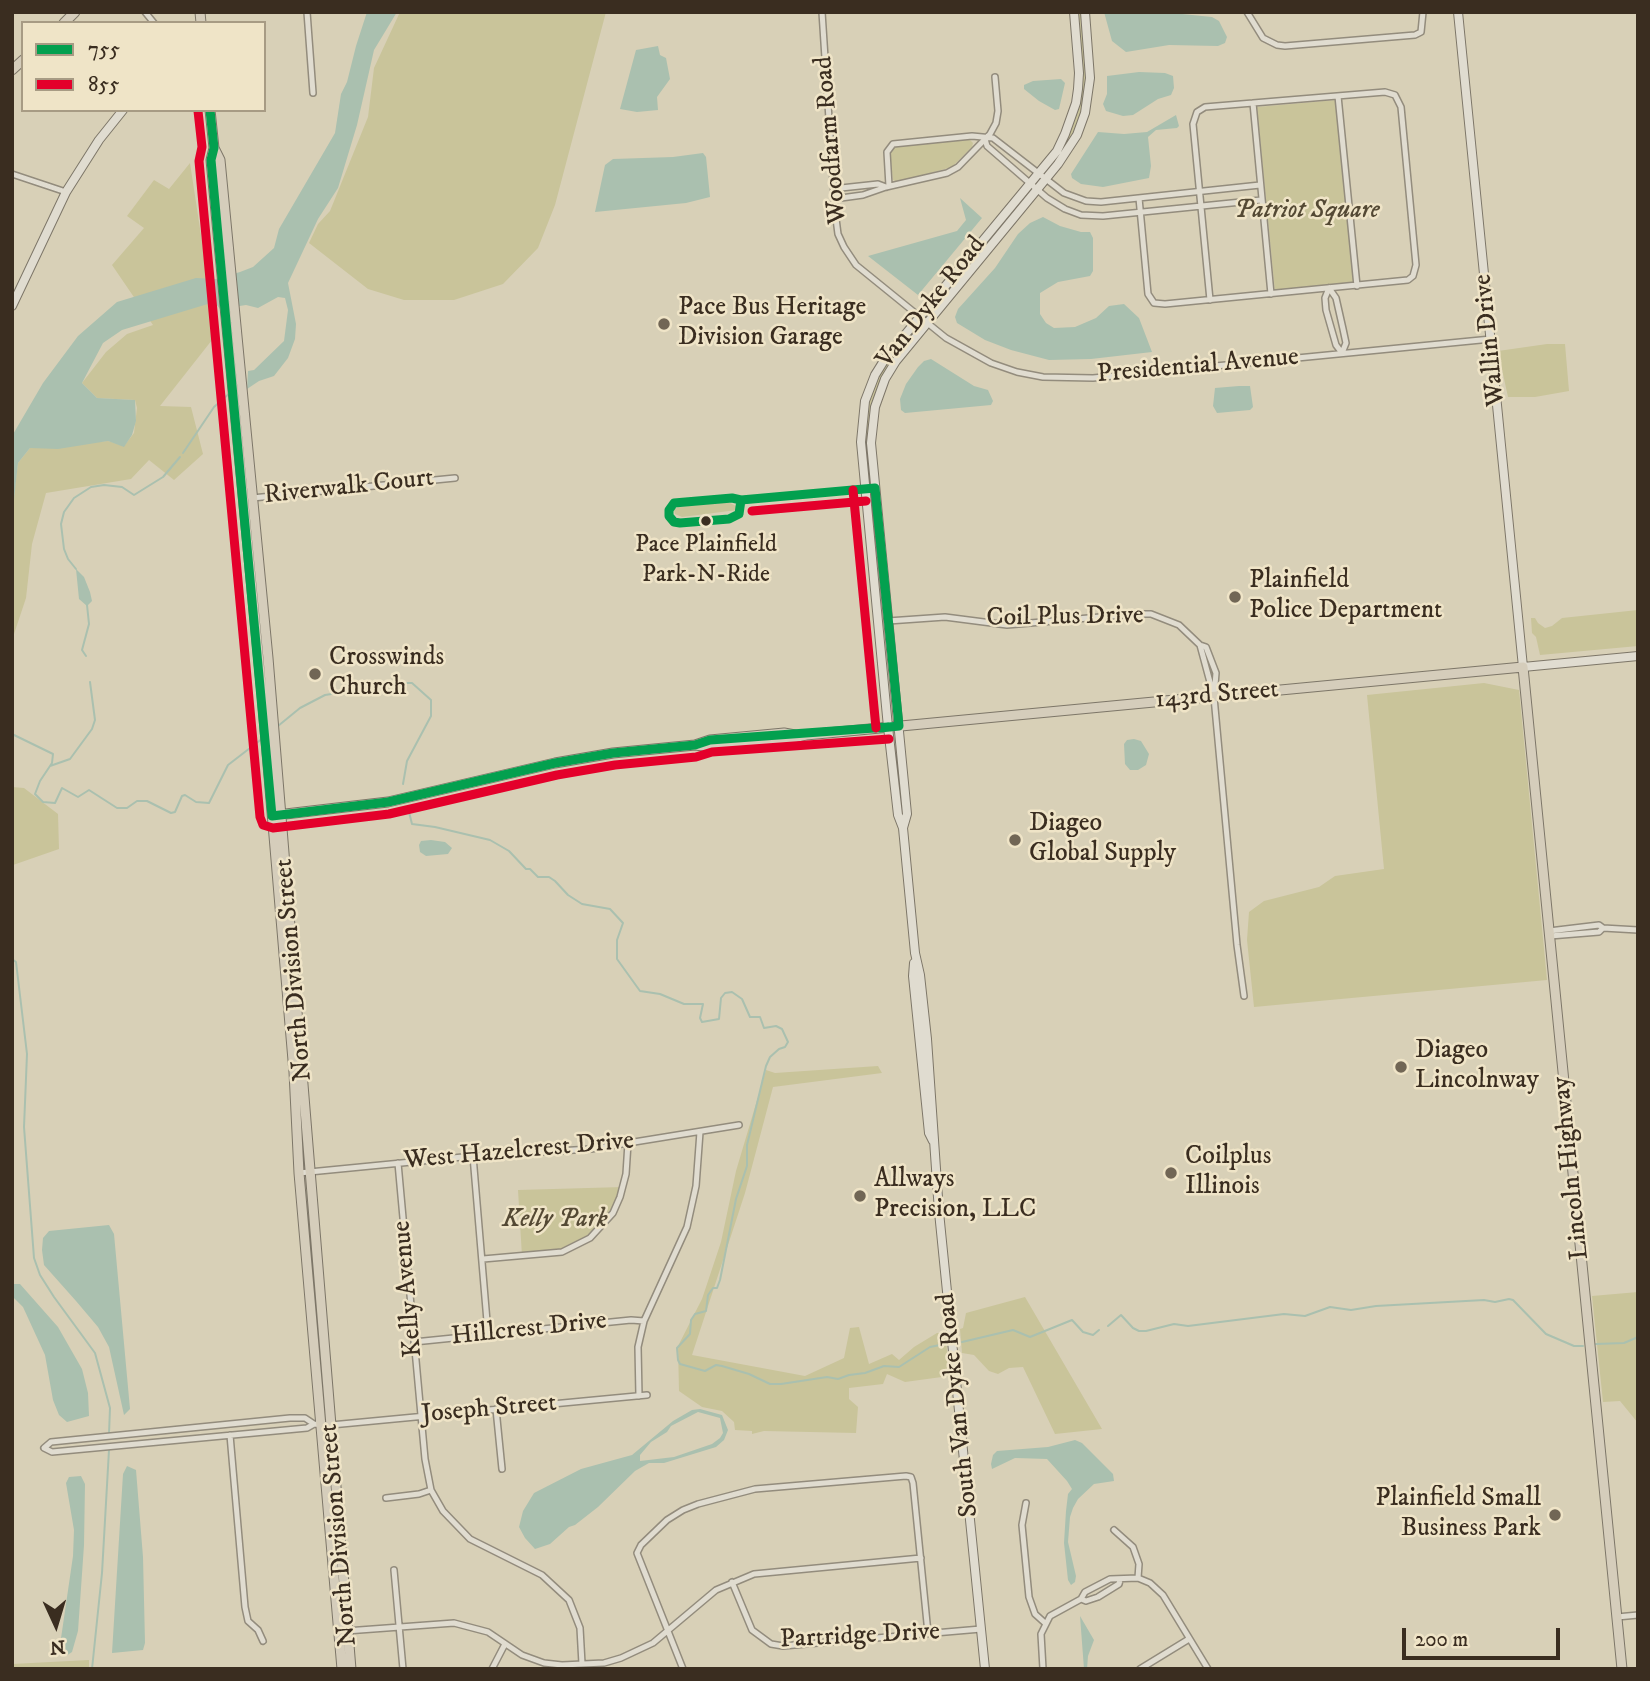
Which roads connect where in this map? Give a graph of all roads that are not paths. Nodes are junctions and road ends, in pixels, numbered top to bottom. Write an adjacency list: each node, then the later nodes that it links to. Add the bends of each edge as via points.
1 (307, 12): 9 (street)
2 (822, 12): 23 (street, Woodfarm Road)
3 (1074, 12): 16 (street, Van Dyke Road, via 1079,73 1076,103)
4 (1085, 12): 16 (street, Van Dyke Road, via 1090,78 1085,113 1067,153)
5 (1247, 12): 6 (street, via 1263,38 1285,46 1415,35 1421,32)
6 (1423, 12)
7 (1458, 12): 36 (street, Wallin Drive)
8 (995, 77): 14 (street, via 998,116)
9 (313, 93)
10 (1338, 96): 11 (street); 28 (street); 28 (street, via 1385,92 1395,95 1401,107 1416,265 1413,276 1402,282)
11 (1253, 103): 18 (street); 22 (street, via 1205,107 1197,112 1193,124)
12 (121, 112): 21 (street)
13 (210, 112): 34 (main road, North Division Street, via 220,160)
14 (985, 139): 16 (street, via 993,138); 17 (street, via 987,146); 19 (street, via 951,172); 19 (street, via 967,136 893,144 887,152)
15 (12, 174): 21 (street)
16 (1042, 176): 17 (street, Van Dyke Road); 20 (street, Van Dyke Road); 24 (street, via 1064,193 1086,201)
17 (1030, 181): 20 (street); 33 (street, Van Dyke Road)
18 (1260, 185): 22 (street); 25 (street)
19 (887, 187): 23 (street, via 878,184); 23 (street, via 853,198)
20 (1038, 189): 27 (street, via 1082,215); 35 (street, Van Dyke Road)
21 (65, 192): 32 (street)
22 (1200, 192): 24 (street); 26 (street)
23 (834, 193): 33 (street, Woodfarm Road, via 838,234 856,265)
24 (1139, 198): 27 (street)
25 (1261, 200): 26 (street); 30 (street)
26 (1202, 206): 27 (street); 31 (street)
27 (1140, 212): 31 (street, via 1151,300 1164,304)
28 (1357, 286): 29 (street)
29 (1329, 289): 30 (street); 37 (street, via 1336,298 1346,343); 37 (street, via 1326,310)
30 (1271, 294): 31 (street)
31 (1210, 300)
32 (12, 306)
33 (920, 317): 35 (street, Presidential Avenue); 41 (street, Van Dyke Road, via 880,367 863,412 863,473)
34 (231, 322): 39 (main road, North Division Street, via 236,417); 39 (main road, North Division Street, via 241,375)
35 (928, 323): 37 (street, Presidential Avenue, via 991,363 1017,372 1070,379); 40 (street, Van Dyke Road, via 890,370 873,421 871,443)
36 (1491, 339): 37 (street, Presidential Avenue); 44 (street, Wallin Drive)
37 (1342, 353)
38 (455, 478): 39 (street, Riverwalk Court)
39 (249, 498): 43 (main road, North Division Street)
40 (888, 621): 41 (street, Coil Plus Drive); 45 (street, Coil Plus Drive, via 944,617 1025,624 1145,614 1164,617 1200,645); 46 (street, Van Dyke Road)
41 (878, 622): 47 (street, Van Dyke Road)
42 (1638, 656): 44 (street, 143rd Street)
43 (264, 658): 48 (main road, North Division Street, via 276,740); 48 (main road, North Division Street, via 266,746)
44 (1523, 667): 45 (main road, 143rd Street); 51 (main road, Lincoln Highway)
45 (1214, 697): 46 (main road, 143rd Street); 52 (street, Coil Plus Drive)
46 (899, 726): 47 (main road, 143rd Street); 49 (street, Van Dyke Road, via 907,814)
47 (888, 727): 48 (main road, 143rd Street, via 710,740 575,760 415,797); 49 (street, Van Dyke Road)
48 (277, 815): 59 (main road, North Division Street)
49 (903, 828): 55 (street, Van Dyke Road, via 927,1039)
50 (1638, 930): 51 (street, via 1599,925)
51 (1549, 934): 85 (main road, Lincoln Highway)
52 (1244, 996)
53 (739, 1125): 54 (street, West Hazelcrest Drive)
54 (700, 1132): 56 (street, West Hazelcrest Drive); 61 (street, via 687,1227)
55 (933, 1141): 88 (street, South Van Dyke Road)
56 (628, 1143): 57 (street, West Hazelcrest Drive); 60 (street, via 620,1197 613,1213 590,1238 562,1252)
57 (473, 1156): 58 (street, West Hazelcrest Drive); 60 (street)
58 (398, 1163): 59 (street, West Hazelcrest Drive); 63 (street, Kelly Avenue)
59 (304, 1173): 68 (main road, North Division Street)
60 (483, 1259): 62 (street)
61 (644, 1321): 62 (street, Hillcrest Drive); 65 (street, via 638,1347)
62 (488, 1333): 63 (street, Hillcrest Drive)
63 (414, 1342): 67 (street, Kelly Avenue)
64 (647, 1395): 65 (street, Joseph Street)
65 (639, 1396): 66 (street, Joseph Street)
66 (496, 1409): 67 (street, Joseph Street); 73 (street)
67 (421, 1416): 68 (street, Joseph Street); 74 (street, Kelly Avenue)
68 (322, 1424): 69 (street, via 305,1418); 71 (street); 89 (main road, North Division Street)
69 (229, 1425): 70 (street); 71 (street)
70 (151, 1433): 72 (street); 72 (street, via 51,1442 44,1448 52,1452)
71 (230, 1435): 72 (street); 93 (street, via 245,1607)
72 (152, 1442)
73 (502, 1469)
74 (431, 1490): 75 (street); 95 (street, via 470,1539 542,1575 569,1600 580,1628)
75 (386, 1497)
76 (1026, 1503): 86 (street, via 1022,1525 1029,1597 1035,1614)
77 (1114, 1530): 80 (street, via 1133,1547)
78 (921, 1558): 82 (street, via 776,1570); 90 (street, via 911,1477 755,1489 698,1504 667,1520 637,1553); 91 (street)
79 (394, 1570): 87 (street)
80 (1138, 1578): 81 (street); 92 (street, via 1159,1590)
81 (1120, 1580): 83 (street, via 1098,1597); 83 (street, via 1104,1581)
82 (732, 1582): 90 (street, via 700,1601); 91 (street, Partridge Drive, via 752,1630 771,1644)
83 (1081, 1599): 86 (street, via 1055,1612)
84 (1638, 1615): 85 (street)
85 (1617, 1617): 105 (main road, Lincoln Highway)
86 (1045, 1623): 102 (street, via 1040,1639)
87 (399, 1627): 89 (street); 94 (street, via 470,1626); 98 (street)
88 (981, 1629): 91 (street, Partridge Drive); 101 (street, South Van Dyke Road)
89 (343, 1632): 96 (main road, North Division Street); 97 (main road, North Division Street)
90 (668, 1632): 95 (street, via 621,1658); 100 (street)
91 (928, 1633)
92 (1189, 1639): 103 (street); 104 (street)
93 (263, 1641)
94 (505, 1644): 95 (street, via 544,1663); 99 (street)
95 (582, 1664)
96 (342, 1669)
97 (351, 1669)
98 (403, 1669)
99 (492, 1669)
100 (683, 1669)
101 (985, 1669)
102 (1043, 1669)
103 (1140, 1669)
104 (1208, 1669)
105 (1622, 1669)

